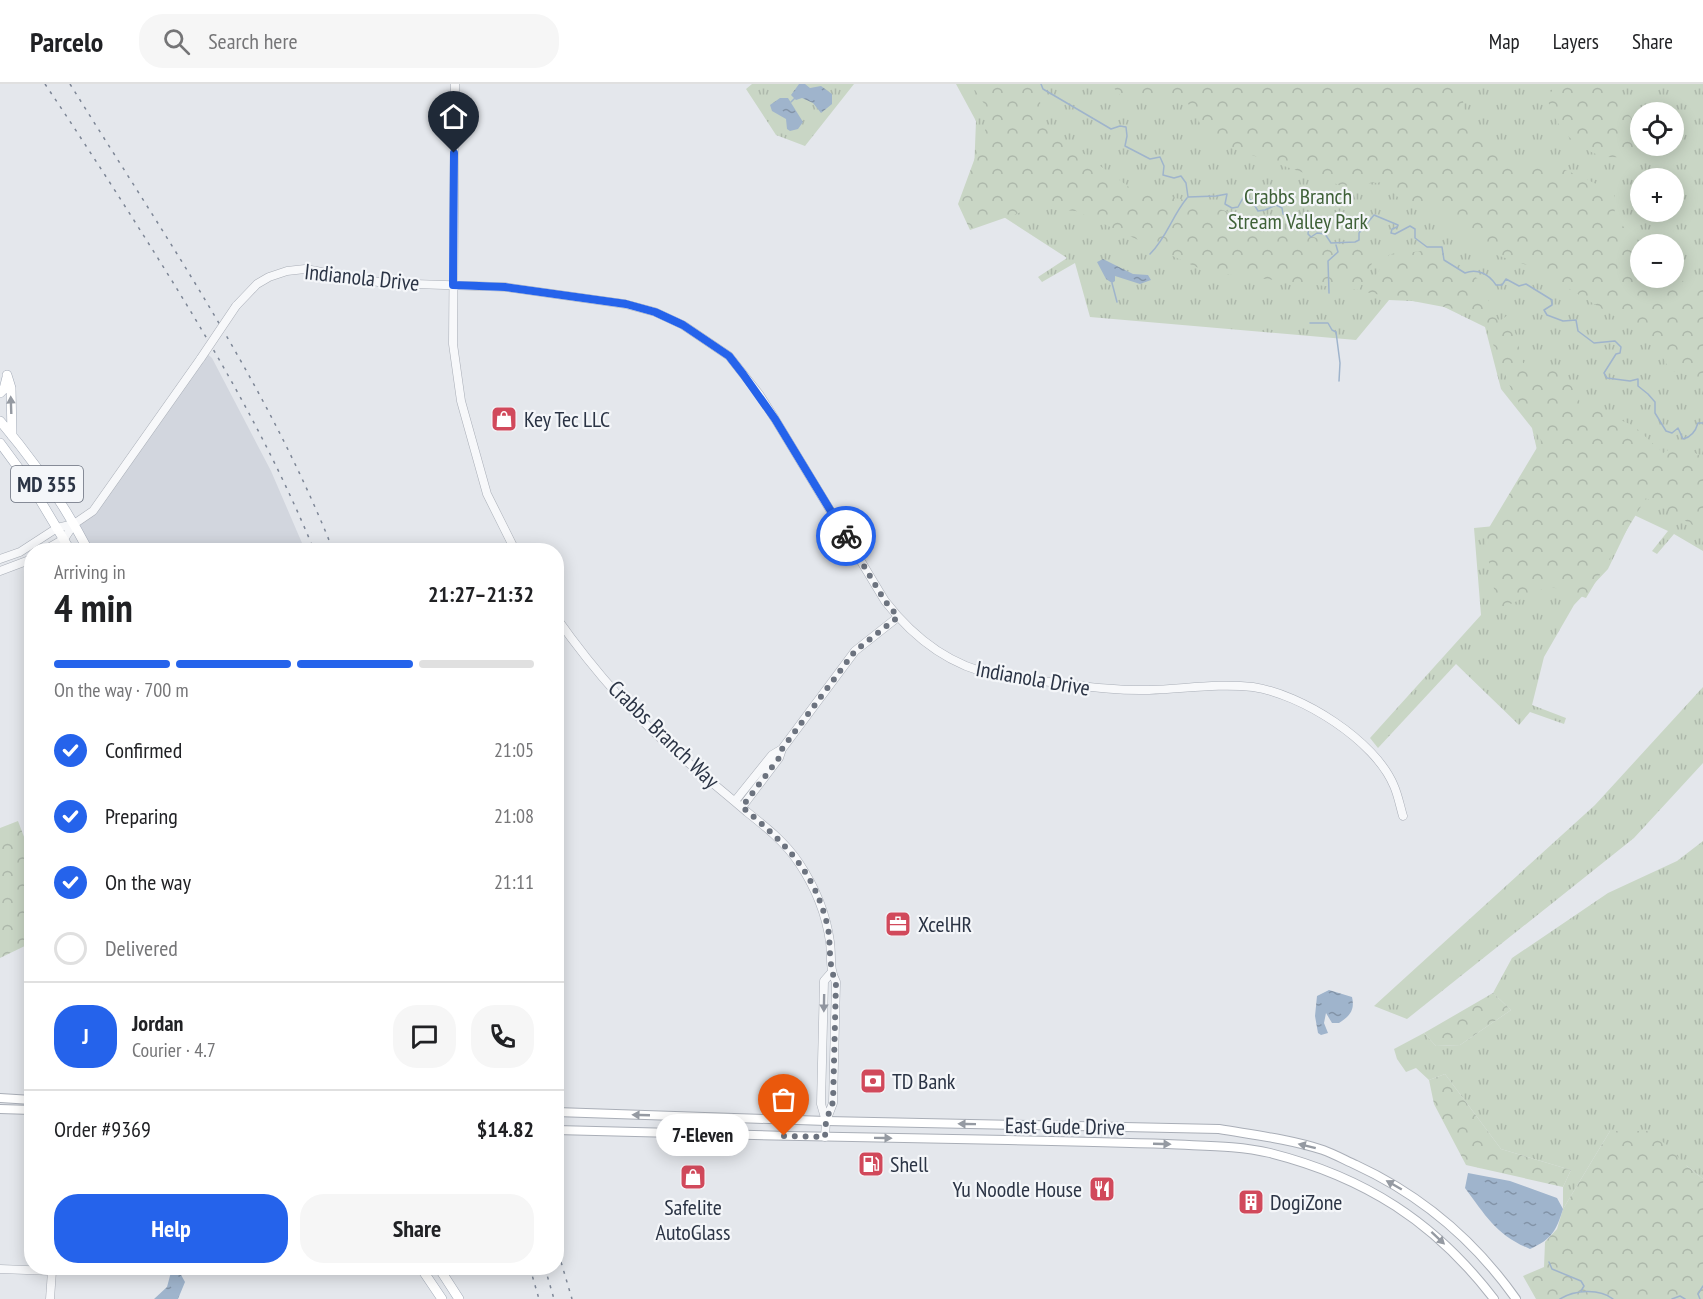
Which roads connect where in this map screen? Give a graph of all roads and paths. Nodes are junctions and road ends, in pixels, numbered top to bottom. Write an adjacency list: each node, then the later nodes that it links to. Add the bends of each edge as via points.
1 (455, 84): 2 (street)
2 (453, 285): 7 (street, Indianola Drive, bridge, via 384,283 296,270 257,284 236,306 93,510); 14 (street, via 453,344 461,402 487,494); 19 (street, Indianola Drive, via 505,287 626,304 683,325 729,356 764,403)
3 (0, 393): 5 (main road, one-way to 3, via 7,375)
4 (0, 421): 5 (main road, MD 355)
5 (12, 435): 7 (main road, MD 355)
6 (0, 443): 8 (main road, MD 355)
7 (74, 524): 8 (street); 9 (street); 13 (main road, MD 355)
8 (57, 528): 9 (main road, MD 355); 10 (street)
9 (63, 539): 11 (street); 12 (main road, MD 355)
10 (34, 543)
11 (56, 543)
12 (66, 543)
13 (84, 543)
14 (512, 543)
15 (24, 549): 16 (street)
16 (0, 559)
17 (24, 562): 18 (street)
18 (0, 571)
19 (898, 617): 21 (street, via 855,651); 24 (street, Indianola Drive, via 938,651 965,666 994,674 1115,690 1228,685 1256,688 1299,702 1334,721 1380,764 1394,784)
20 (564, 627): 22 (street, Crabbs Branch Way, via 646,723)
21 (782, 749): 22 (street, via 772,755); 23 (street)
22 (735, 801): 23 (street, Crabbs Branch Way)
23 (742, 807): 25 (street, Crabbs Branch Way, via 778,837 809,878 825,915)
24 (1403, 816)
25 (831, 973): 31 (street, Crabbs Branch Way, via 836,982 836,1044 833,1102); 31 (street, Crabbs Branch Way, one-way to 31, via 824,981 821,1104)
26 (0, 1098): 27 (main road)
27 (24, 1100)
28 (0, 1109): 29 (main road)
29 (24, 1110)
30 (564, 1112): 31 (main road, East Gude Drive, one-way to 30)
31 (826, 1121): 33 (street); 34 (main road, East Gude Drive, one-way to 31, via 1375,1174 1324,1151 1272,1137 1219,1129)
32 (564, 1130): 33 (main road, East Gude Drive)
33 (825, 1137): 35 (main road, East Gude Drive, one-way to 35, via 1074,1141 1268,1153 1368,1190)
34 (1420, 1201): 35 (main road); 45 (main road, East Gude Drive, via 1473,1247)
35 (1410, 1215): 44 (main road, East Gude Drive, one-way to 44, via 1475,1274)
36 (0, 1269): 37 (street)
37 (24, 1270)
38 (52, 1275): 41 (street)
39 (427, 1275): 42 (main road)
40 (444, 1275): 43 (main road)
41 (50, 1299)
42 (442, 1299)
43 (459, 1299)
44 (1494, 1299)
45 (1516, 1299)

